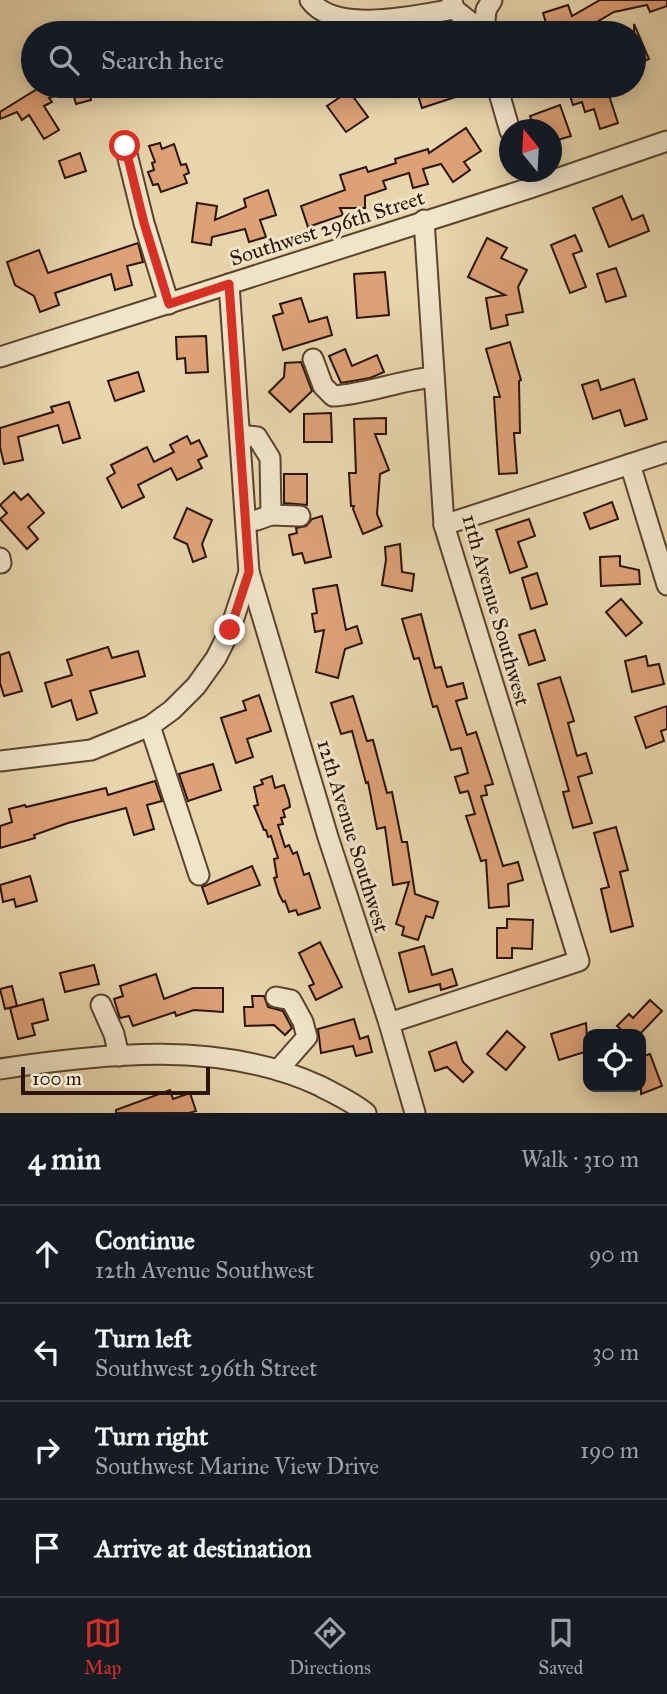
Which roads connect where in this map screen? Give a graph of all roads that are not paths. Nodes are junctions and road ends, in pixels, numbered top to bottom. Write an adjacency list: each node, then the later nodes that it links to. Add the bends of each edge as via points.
1 (310, 0): 3 (street, via 334,16 391,21)
2 (492, 0): 5 (street)
3 (453, 4): 4 (street)
4 (472, 21)
5 (485, 21)
6 (500, 98): 7 (street)
7 (506, 119)
8 (667, 141): 10 (street, Southwest 296th Street)
9 (125, 146): 14 (street)
10 (562, 170)
11 (522, 182): 12 (street, Southwest 296th Street)
12 (424, 220): 13 (street, Southwest 296th Street); 17 (street, 11th Avenue Southwest)
13 (229, 284): 14 (street, Southwest 296th Street); 18 (street)
14 (169, 304): 15 (street, Southwest 296th Street)
15 (0, 357)
16 (313, 359): 17 (street, via 323,387 333,396)
17 (434, 376): 24 (street, 11th Avenue Southwest)
18 (240, 435): 21 (street, via 257,437 270,458); 23 (street)
19 (667, 452): 20 (street)
20 (630, 464): 24 (street); 26 (street)
21 (271, 515): 22 (street); 23 (street)
22 (300, 516)
23 (246, 522): 25 (street)
24 (444, 525): 32 (street, 11th Avenue Southwest, via 579,961)
25 (249, 572): 27 (street, via 216,658 196,686); 32 (street, 12th Avenue Southwest)
26 (667, 585)
27 (150, 726): 28 (street, via 91,750); 29 (street)
28 (0, 761)
29 (199, 875)
30 (276, 997): 35 (street, via 291,1000 307,1037)
31 (101, 1004): 33 (street)
32 (389, 1023): 37 (street, 12th Avenue Southwest)
33 (119, 1056): 34 (street); 35 (street, via 198,1055)
34 (0, 1069)
35 (278, 1070): 36 (street, via 331,1091)
36 (366, 1113)
37 (415, 1113)

